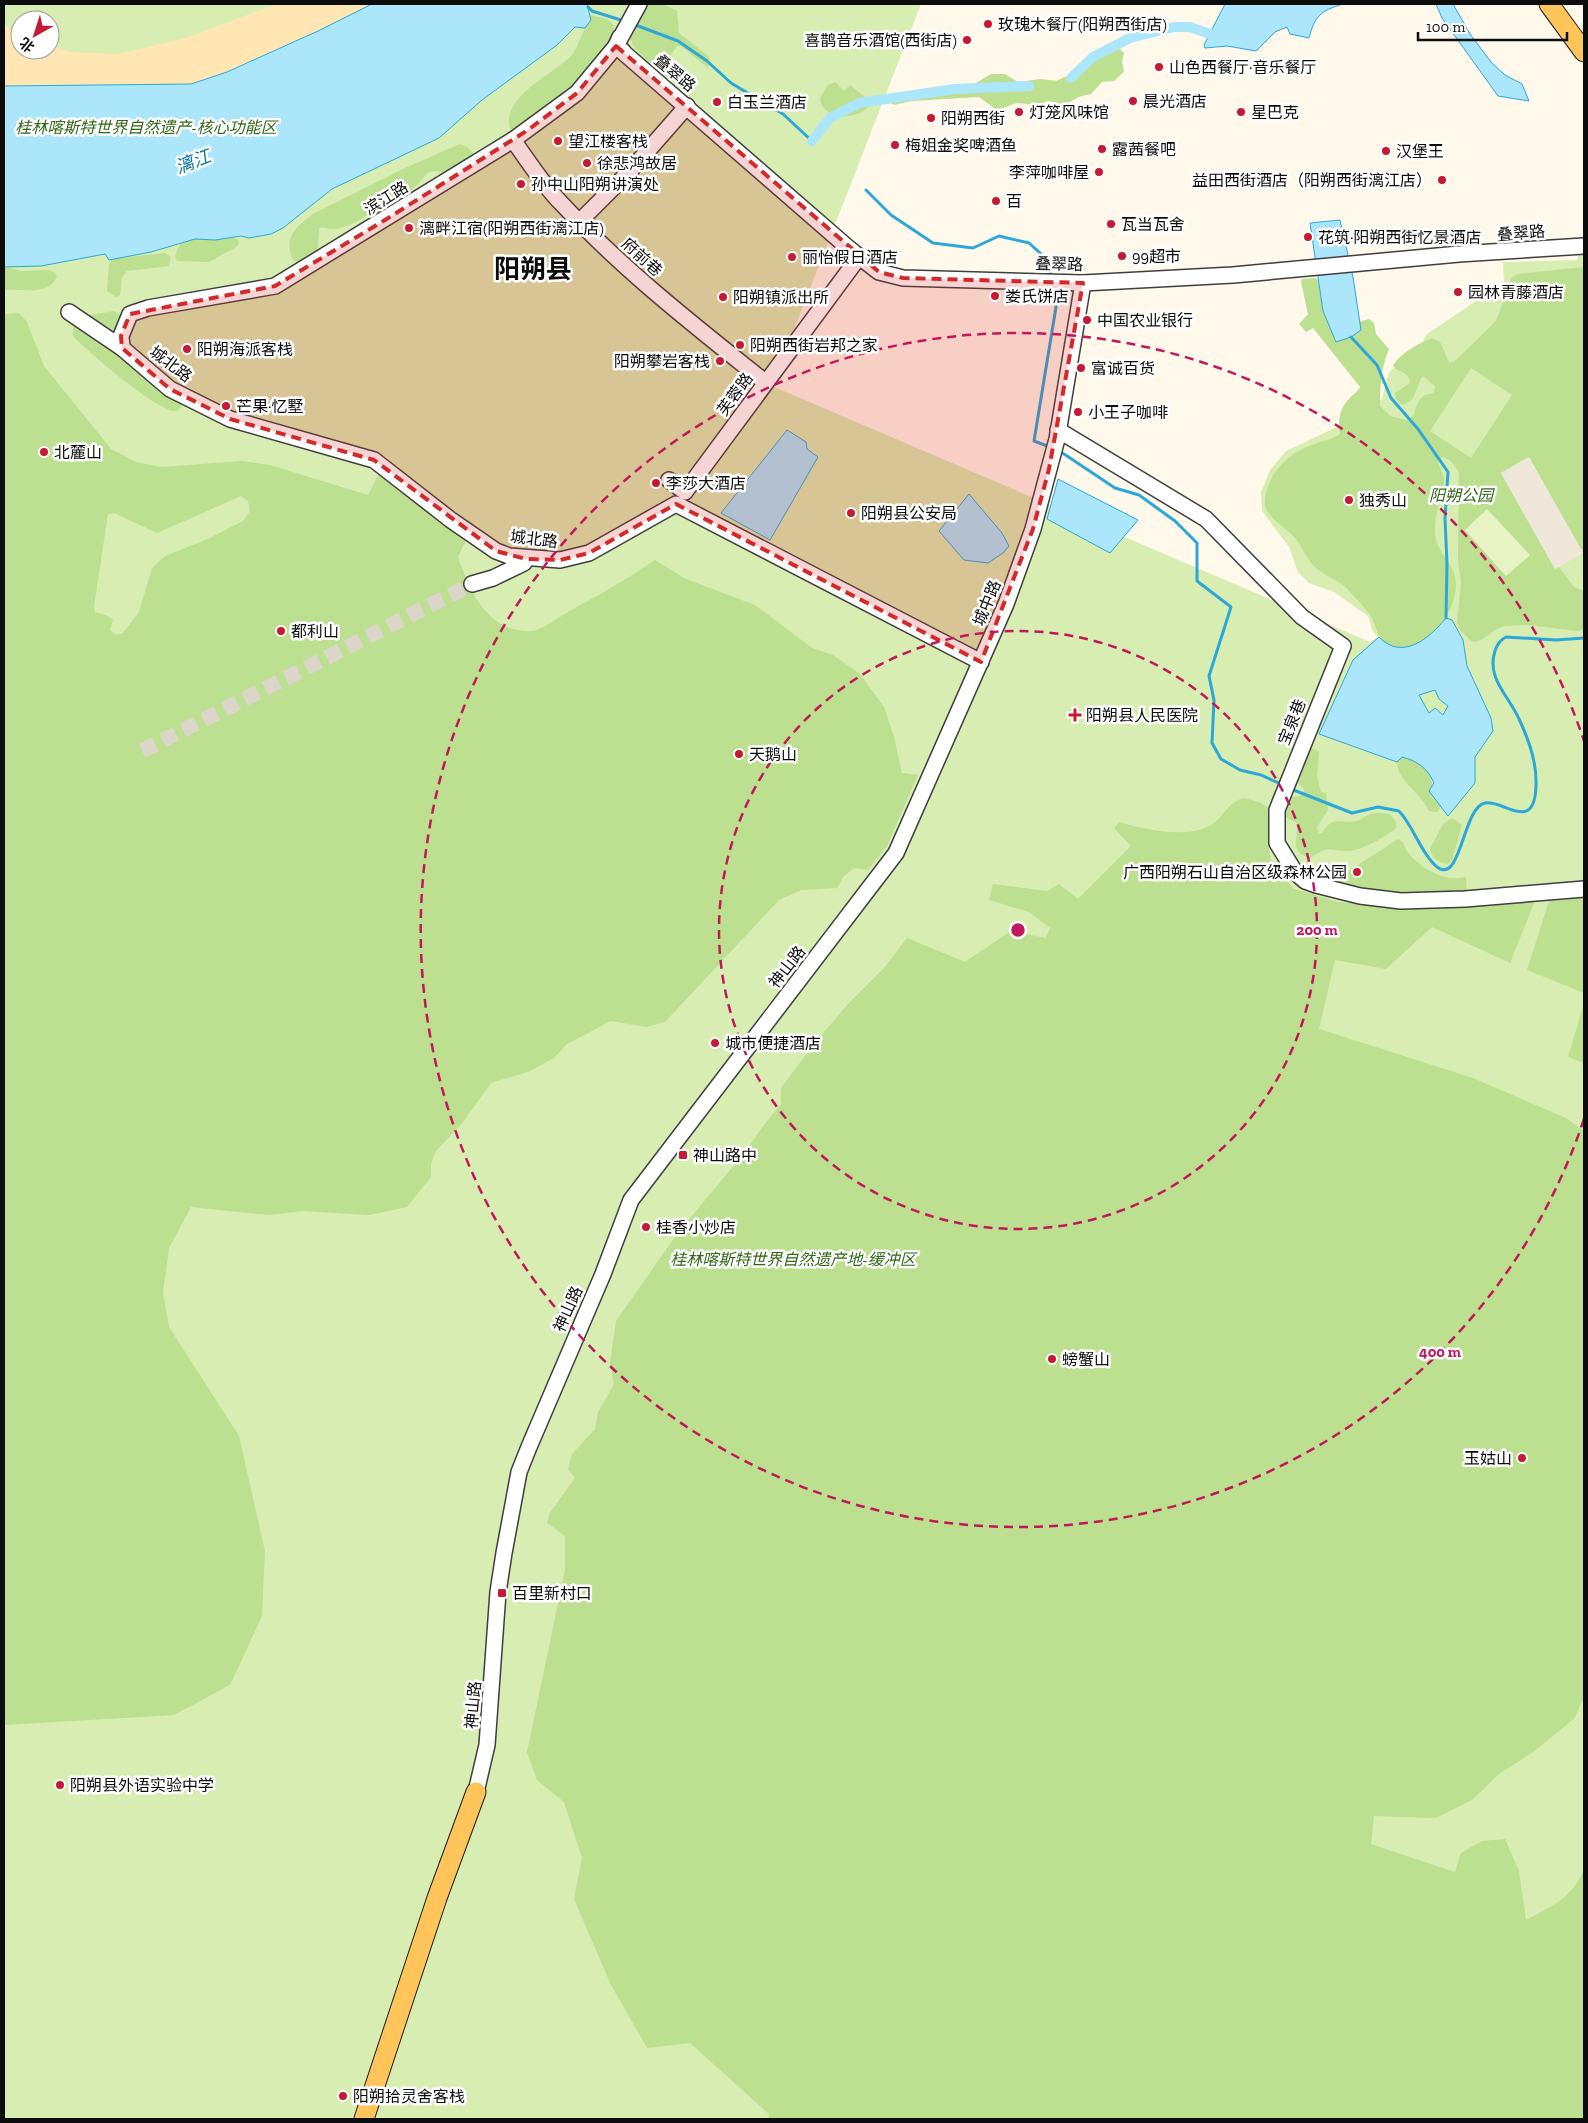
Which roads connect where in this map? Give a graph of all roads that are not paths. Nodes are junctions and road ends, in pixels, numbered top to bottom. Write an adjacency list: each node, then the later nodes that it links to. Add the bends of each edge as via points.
1 (639, 4): 6 (street)
2 (1549, 4): 7 (main road)
3 (1561, 4): 5 (main road)
4 (627, 17): 6 (street, 滨江路)
5 (1584, 36)
6 (616, 46): 8 (street, 叠翠路); 9 (street, 滨江路, via 577,93); 12 (street)
7 (1584, 52)
8 (686, 106): 10 (street, via 630,171); 12 (street, 叠翠路)
9 (513, 140): 10 (street, 府前巷, via 550,190); 15 (street, 滨江路, via 274,286 130,314 121,336)
10 (579, 222): 16 (street, 府前巷, via 642,280)
11 (1584, 246): 13 (street, 叠翠路, via 1459,254 1309,270)
12 (859, 257): 13 (street, 叠翠路, via 879,272 903,278); 16 (street, 芙蓉路); 19 (street)
13 (1083, 283): 17 (street, 城中路)
14 (69, 312): 15 (street, 城北路)
15 (122, 348): 20 (street, 城北路, via 170,389 230,419 374,460 496,551)
16 (766, 382): 19 (street, 芙蓉路)
17 (1057, 434): 22 (street, 城中路, via 1033,529); 23 (street, 宝泉巷, via 1206,519 1302,617 1343,646 1276,810 1277,843 1305,881 1360,896 1401,901)
18 (669, 480): 19 (street)
19 (681, 498): 20 (street, 城北路, via 589,554 560,560); 22 (street)
20 (526, 559): 21 (street, via 493,578)
21 (472, 584)
22 (981, 662): 24 (street, 城中路, via 896,853)
23 (1584, 889)
24 (854, 909): 25 (street, 神山路, via 632,1200 520,1472 498,1592 488,1736)
25 (476, 1792): 26 (main road, via 430,1916)
26 (364, 2119)

